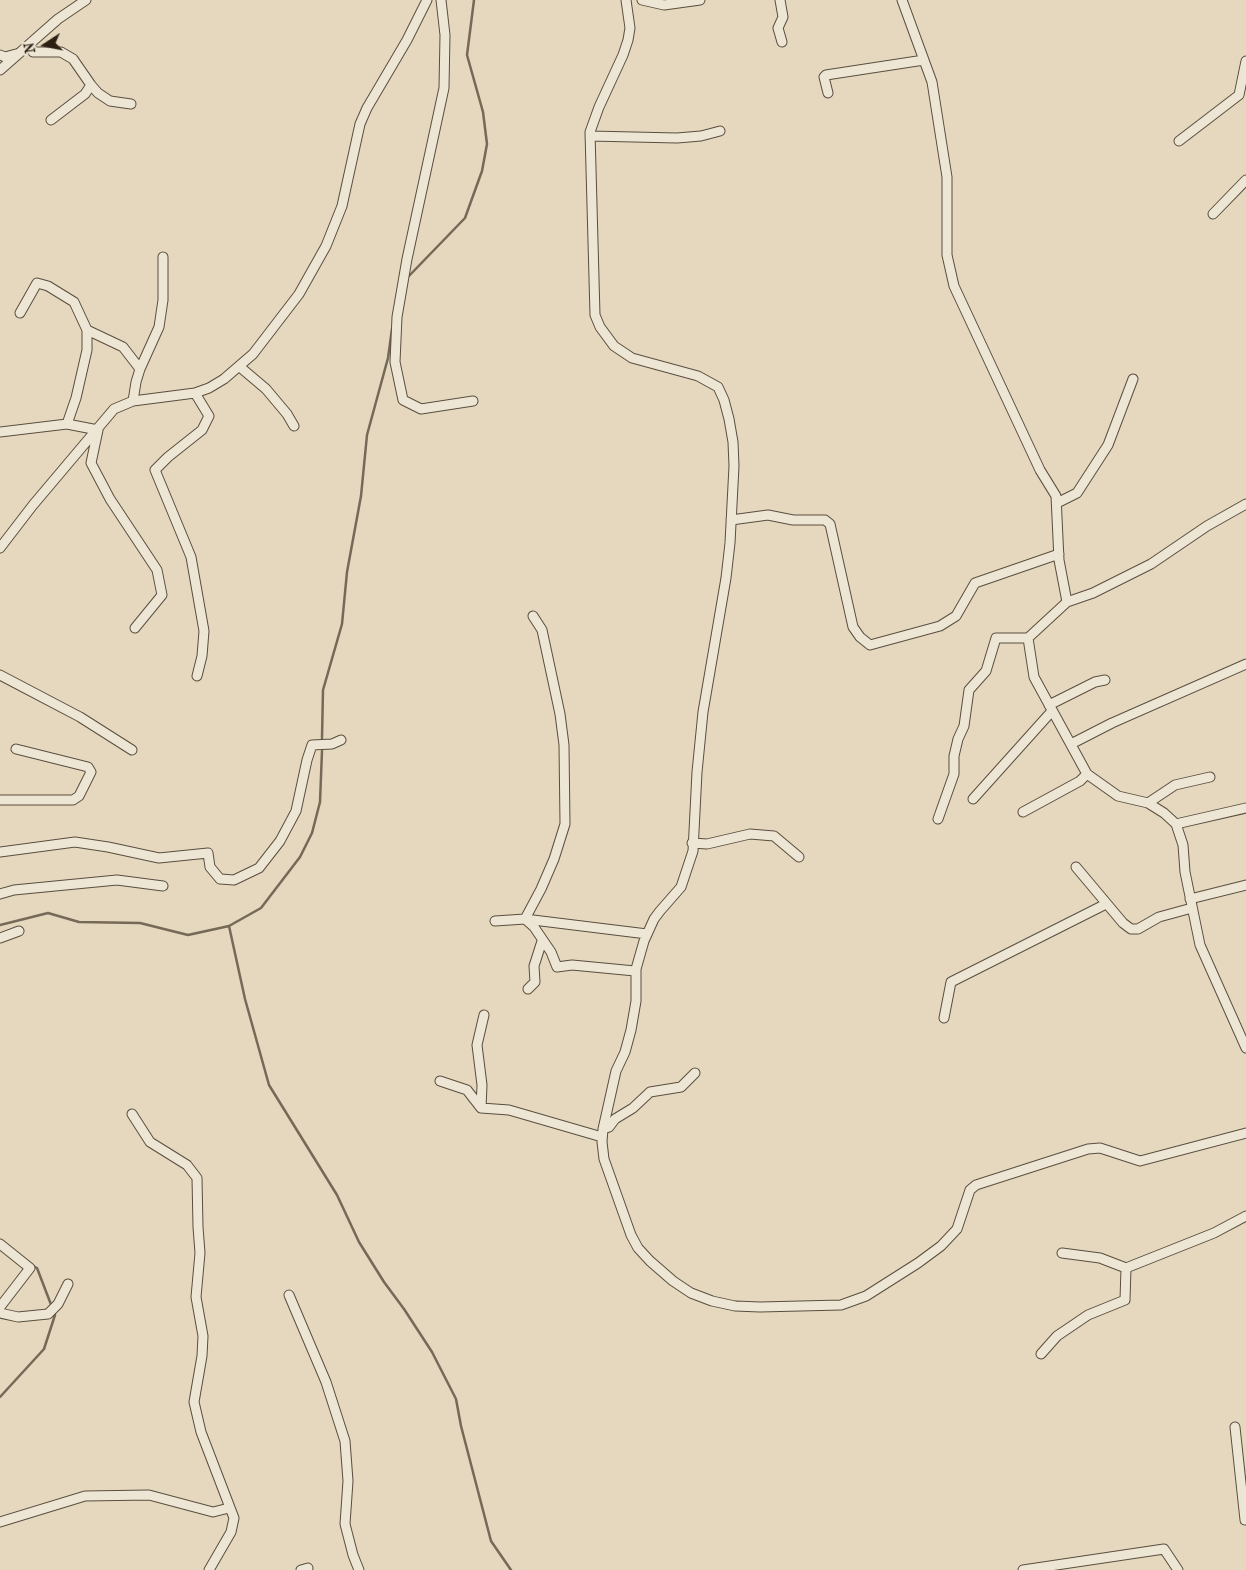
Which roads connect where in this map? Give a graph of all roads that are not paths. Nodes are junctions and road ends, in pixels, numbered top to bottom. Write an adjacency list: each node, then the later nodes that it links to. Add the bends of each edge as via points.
1 (86, 0): 10 (street)
2 (427, 0): 29 (street, via 360,124 342,206 326,246 299,294)
3 (441, 0): 34 (street, via 445,35 444,88 405,268 397,317 395,362 403,400 421,409)
4 (626, 0): 22 (street, via 630,28 628,40)
5 (642, 0): 6 (street, via 664,4)
6 (700, 0)
7 (780, 0): 9 (street, via 783,17 778,28)
8 (902, 0): 13 (street)
9 (782, 42)
10 (29, 45): 11 (street); 16 (street, via 33,52 61,52 73,59)
11 (21, 52): 12 (street, via 5,57); 15 (street)
12 (0, 55)
13 (924, 60): 17 (street, via 826,75); 39 (street, via 932,82 947,176 947,256 954,286)
14 (1246, 61): 18 (street)
15 (0, 70)
16 (91, 85): 19 (street, via 110,101); 20 (street, via 85,94)
17 (828, 93)
18 (1243, 97): 23 (street)
19 (131, 104)
20 (51, 120)
21 (720, 131): 22 (street, via 677,138)
22 (590, 136): 41 (street, via 595,315 614,346 632,358 698,376 718,387 733,442)
23 (1179, 141)
24 (1246, 180): 25 (street)
25 (1213, 214)
26 (163, 257): 30 (street, via 159,327)
27 (20, 313): 28 (street, via 38,283 74,302)
28 (87, 330): 30 (street, via 123,347); 35 (street, via 87,350)
29 (240, 367): 32 (street, via 217,384); 36 (street, via 266,389)
30 (140, 370): 33 (street)
31 (1133, 379): 39 (street, via 1108,445 1077,493)
32 (195, 393): 33 (street); 50 (street, via 209,416 202,430 156,470 191,558 204,631)
33 (134, 401): 37 (street, via 114,409)
34 (473, 402)
35 (68, 424): 37 (street); 38 (street)
36 (294, 426)
37 (98, 430): 42 (street); 46 (street, via 91,463 110,499 157,570 162,595)
38 (0, 432)
39 (1057, 502): 43 (street)
40 (1246, 504): 44 (street, via 1151,564 1093,593)
41 (731, 520): 43 (street, via 768,515 793,520 825,520 830,524 853,627 870,645 940,626 956,616 975,584); 66 (street, via 726,578 701,730)
42 (0, 548)
43 (1059, 554): 44 (street)
44 (1067, 602): 47 (street)
45 (533, 616): 76 (street, via 542,630 560,714 564,745 565,824 554,859)
46 (135, 628)
47 (1028, 638): 52 (street, via 1034,677); 64 (street, via 996,638 986,671 969,690 964,726 954,756 954,774)
48 (1246, 664): 54 (street)
49 (0, 675): 56 (street, via 80,716)
50 (197, 676)
51 (1105, 680): 52 (street, via 1095,682)
52 (1050, 708): 54 (street); 59 (street)
53 (341, 740): 67 (street, via 312,745 296,811 280,840 258,868 234,880 220,879 210,867 208,853 158,858 75,842)
54 (1071, 744): 57 (street)
55 (16, 749): 60 (street, via 88,767 91,772 80,796 73,800)
56 (132, 750)
57 (1087, 774): 61 (street, via 1118,796); 63 (street)
58 (1210, 777): 61 (street, via 1175,786)
59 (973, 799)
60 (0, 800)
61 (1148, 803): 65 (street)
62 (1246, 808): 65 (street)
63 (1023, 812)
64 (938, 819)
65 (1176, 824): 73 (street, via 1183,845)
66 (693, 844): 68 (street, via 750,834 774,836); 79 (street, via 681,887 660,910)
67 (0, 852)
68 (799, 858)
69 (1076, 868): 74 (street)
70 (1246, 885): 73 (street)
71 (163, 886): 72 (street, via 117,880)
72 (0, 894)
73 (1190, 898): 75 (street)
74 (1106, 904): 75 (street, via 1132,929); 85 (street, via 951,982)
75 (1192, 908): 86 (street, via 1200,945)
76 (525, 919): 77 (street); 79 (street); 81 (street)
77 (495, 921)
78 (19, 931): 80 (street)
79 (647, 934): 82 (street)
80 (0, 938)
81 (542, 941): 82 (street, via 557,966); 83 (street, via 534,966 535,982)
82 (635, 971): 91 (street, via 636,1001)
83 (528, 989)
84 (484, 1015): 89 (street, via 478,1045)
85 (944, 1018)
86 (1246, 1048)
87 (695, 1073): 91 (street, via 681,1087 650,1092)
88 (440, 1081): 89 (street, via 467,1090)
89 (481, 1108): 91 (street, via 509,1110)
90 (132, 1114): 103 (street, via 150,1142 187,1164 197,1178 200,1253 196,1297 203,1336 194,1402 201,1432)
91 (602, 1133): 92 (street, via 604,1159 638,1248 673,1281 691,1293 735,1306 760,1307 841,1305 866,1296 941,1246 957,1229 970,1190 986,1180 1088,1149 1100,1148 1140,1161)
92 (1246, 1133)
93 (1246, 1216): 96 (street, via 1214,1233)
94 (0, 1244): 99 (street, via 30,1268)
95 (1062, 1253): 96 (street, via 1100,1258)
96 (1126, 1268): 101 (street, via 1125,1300 1088,1315 1057,1336)
97 (68, 1284): 100 (street, via 58,1304 48,1314 18,1317)
98 (289, 1295): 107 (street, via 326,1382 345,1441 348,1480 345,1524)
99 (0, 1307)
100 (0, 1313)
101 (1041, 1354)
102 (1235, 1427): 104 (street)
103 (229, 1508): 105 (street, via 213,1512 149,1495 86,1496); 106 (street, via 234,1518 231,1532)
104 (1246, 1520)
105 (0, 1522)
106 (209, 1570)
107 (359, 1570)
108 (1023, 1570): 109 (street, via 1164,1549)
109 (1178, 1570)

